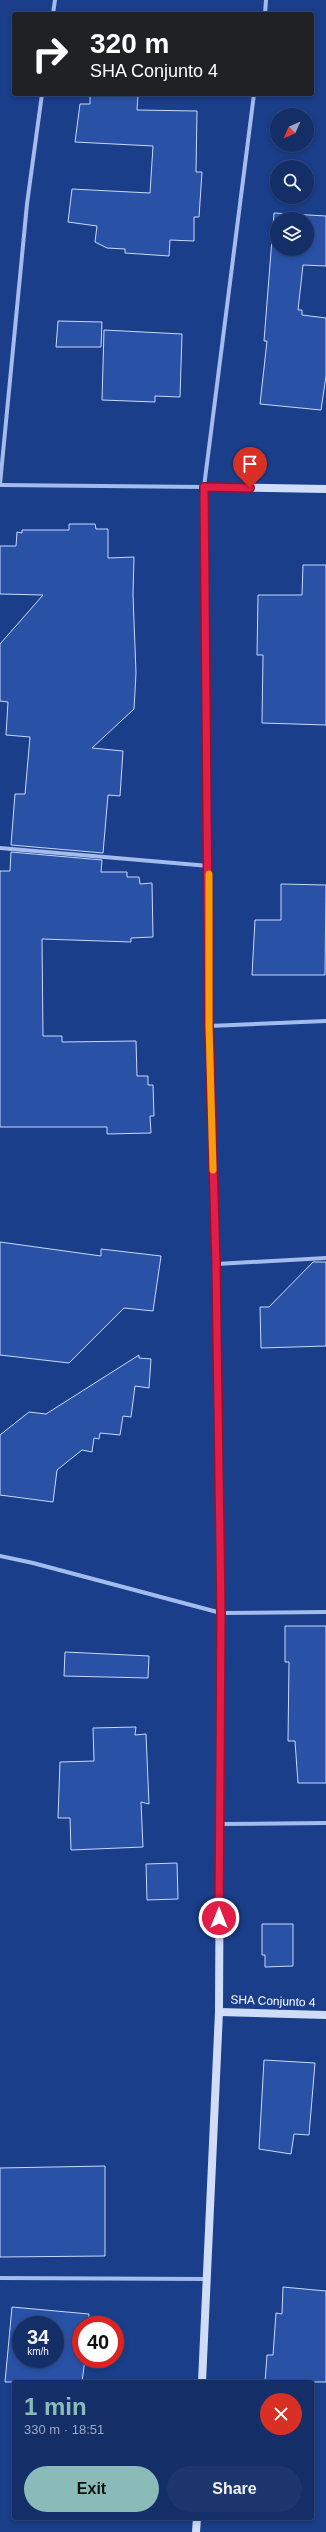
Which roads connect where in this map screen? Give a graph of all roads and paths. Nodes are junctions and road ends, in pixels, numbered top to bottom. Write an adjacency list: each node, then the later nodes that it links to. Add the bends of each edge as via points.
1 (55, 0): 3 (street)
2 (266, 0): 4 (street)
3 (53, 12)
4 (265, 12)
5 (42, 96): 7 (street, via 27,204)
6 (254, 96): 8 (street)
7 (0, 484): 8 (street)
8 (204, 487): 9 (street); 11 (street)
9 (326, 489)
10 (0, 848): 11 (street)
11 (209, 866): 13 (street)
12 (326, 1021): 13 (street)
13 (209, 1026): 15 (street)
14 (326, 1258): 15 (street)
15 (216, 1264): 18 (street)
16 (0, 1556): 18 (street)
17 (326, 1612): 18 (street)
18 (221, 1614): 20 (street)
19 (326, 1823): 20 (street)
20 (220, 1824): 21 (street)
21 (219, 2012): 22 (street, SHA Conjunto 4); 24 (street)
22 (326, 2015)
23 (0, 2278): 24 (street)
24 (206, 2279): 25 (street)
25 (202, 2380)
26 (197, 2520): 27 (street)
27 (196, 2532)

